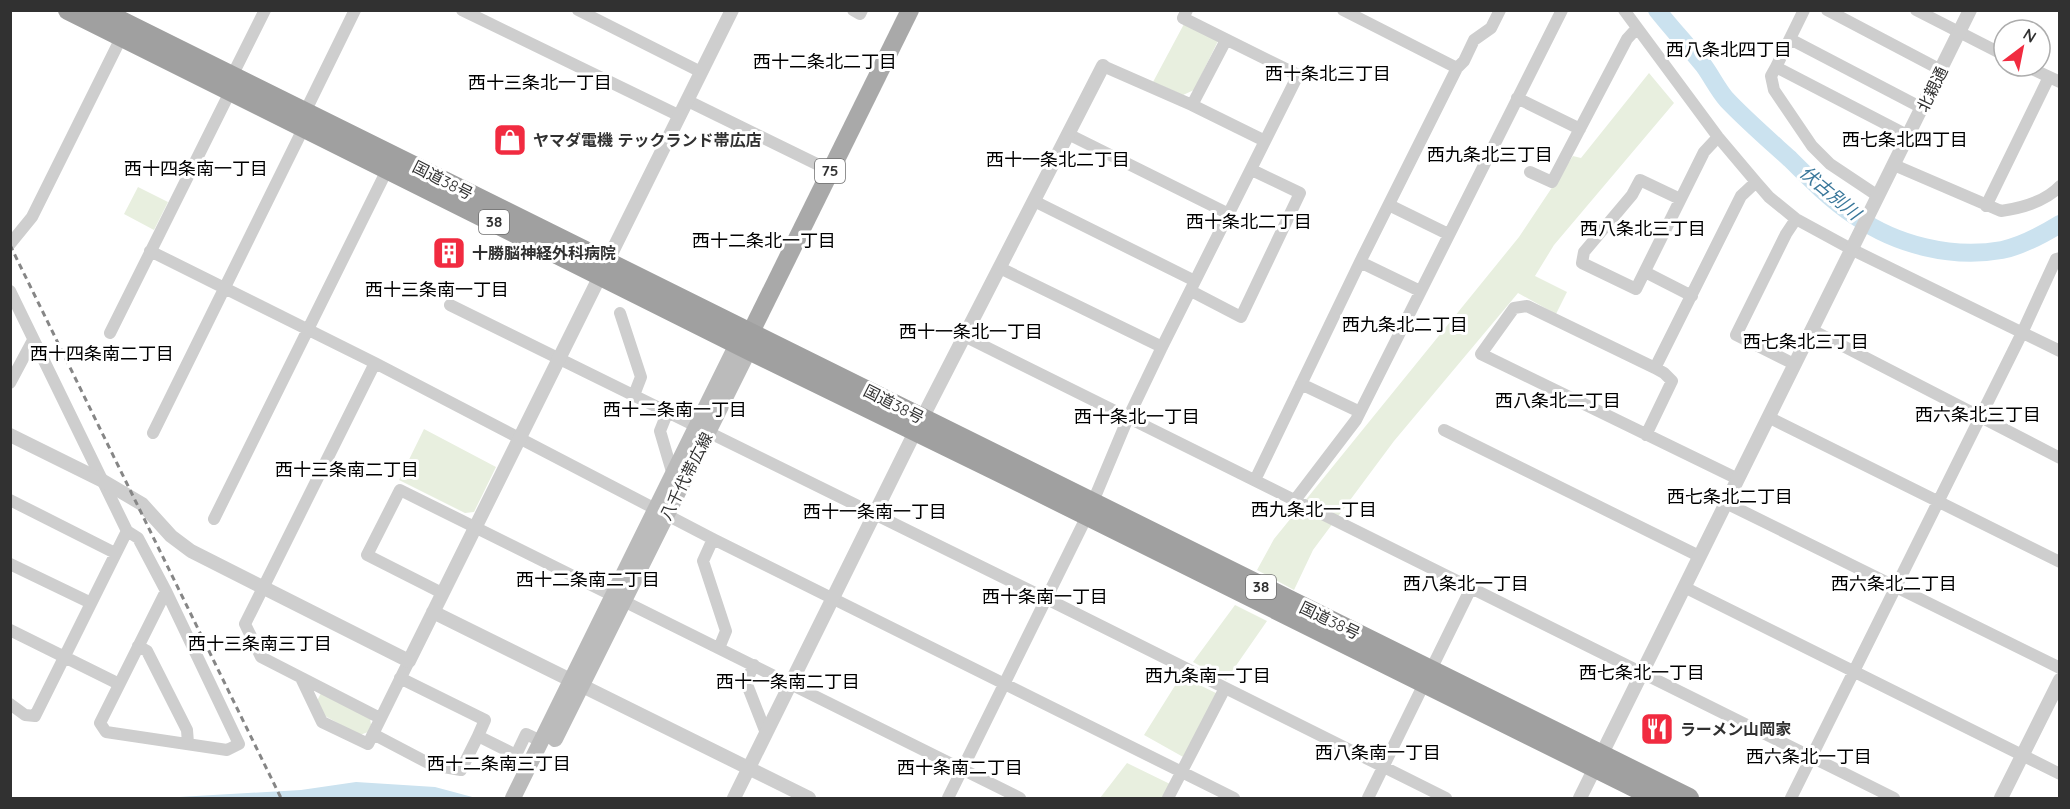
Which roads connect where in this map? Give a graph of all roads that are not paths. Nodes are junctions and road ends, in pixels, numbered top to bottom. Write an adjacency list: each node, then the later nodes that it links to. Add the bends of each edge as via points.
1 (68, 10): 23 (highway, 国道38号 / 38)
2 (99, 10): 23 (highway, 国道38号 / 38)
3 (264, 10): 34 (street)
4 (355, 10): 40 (street)
5 (462, 10): 39 (street)
6 (578, 10): 32 (street)
7 (732, 10): 32 (street)
8 (853, 10): 9 (street, via 860,14)
9 (862, 10)
10 (910, 10): 49 (main road, 75)
11 (1187, 10): 26 (street, via 1184,18)
12 (1343, 10): 22 (street)
13 (1373, 10): 22 (street)
14 (1500, 10): 30 (street, via 1491,28 1474,40)
15 (1562, 10): 35 (street)
16 (1624, 10): 21 (street)
17 (1804, 10): 25 (street)
18 (1827, 10): 31 (street)
19 (1916, 10): 24 (street)
20 (1970, 10): 24 (street, 北親通)
21 (1636, 20): 41 (street); 44 (street)
22 (1368, 22): 30 (street)
23 (124, 31): 34 (highway, 国道38号 / 38); 61 (street, via 32,217)
24 (1959, 33): 27 (street); 31 (street, 北親通)
25 (1790, 39): 29 (street); 38 (street)
26 (1226, 40): 37 (street); 45 (street, via 1298,75)
27 (1992, 49)
28 (1103, 66): 37 (street); 42 (street)
29 (1776, 67): 43 (street); 55 (street, via 1771,76 1774,90 1812,146)
30 (1457, 68): 56 (street)
31 (1941, 70): 38 (street, 北親通)
32 (701, 72): 36 (street)
33 (2054, 80): 57 (street)
34 (231, 84): 40 (highway, 国道38号 / 38); 63 (street)
35 (1517, 98): 41 (street); 60 (street)
36 (688, 101): 39 (street); 49 (street)
37 (1192, 105): 45 (street)
38 (1922, 108): 43 (street, 北親通)
39 (680, 116): 66 (street)
40 (304, 120): 46 (highway, 国道38号 / 38); 70 (street)
41 (1580, 129): 50 (street, via 1552,182)
42 (1068, 134): 54 (street); 58 (street)
43 (1909, 135): 47 (street, 北親通)
44 (1718, 136): 51 (street); 53 (street, via 1704,152)
45 (1265, 141): 48 (street)
46 (390, 163): 66 (highway, 国道38号 / 38); 76 (street)
47 (1894, 165): 55 (street, 北親通); 57 (street)
48 (1252, 170): 58 (street); 69 (street, via 1300,194 1241,317)
49 (831, 171): 82 (main road, 75)
50 (1530, 172)
51 (1756, 182): 59 (street); 73 (street, via 1741,196)
52 (2060, 186): 57 (street, via 2039,201 2020,208 2001,211)
53 (1680, 199): 68 (street); 68 (street, via 1640,180 1584,252 1582,263 1636,290)
54 (1034, 201): 67 (street); 69 (street)
55 (1875, 203): 62 (street, 北親通)
56 (1389, 205): 60 (street); 65 (street)
57 (1986, 206)
58 (1229, 214): 69 (street)
59 (1796, 219): 62 (street); 87 (street, via 1736,335)
60 (1448, 234): 72 (street)
61 (10, 244)
62 (1853, 250): 77 (street, 北親通); 79 (street)
63 (150, 251): 70 (street); 78 (street)
64 (2060, 258): 79 (street, via 2056,259)
65 (1360, 262): 72 (street); 90 (street)
66 (603, 268): 82 (highway, 国道38号 / 38); 85 (street)
67 (1000, 268): 80 (street); 83 (street)
68 (1645, 272): 73 (street)
69 (1193, 286): 83 (street)
70 (224, 288): 76 (street); 100 (street)
71 (10, 291): 81 (street)
72 (1420, 291): 93 (street)
73 (1692, 296): 88 (street)
74 (450, 305): 85 (street)
75 (620, 313): 91 (street, via 641,377)
76 (307, 328): 86 (street); 116 (street)
77 (1812, 330): 87 (street, 北親通); 95 (street)
78 (110, 333)
79 (2022, 333): 84 (street); 95 (street)
80 (964, 336): 96 (street); 97 (street)
81 (33, 340): 89 (street); 108 (street)
82 (746, 342): 97 (highway, 国道38号 / 38); 98 (main road, 八千代帯広線)
83 (1162, 346): 96 (street)
84 (2060, 351)
85 (560, 359): 91 (street); 103 (street)
86 (375, 363): 103 (street); 126 (street)
87 (1794, 364): 94 (street, 北親通)
88 (1655, 368): 102 (street, via 1672,381); 102 (street, via 1527,306 1514,309 1481,354)
89 (10, 383)
90 (1301, 384): 93 (street); 107 (street)
91 (634, 394): 92 (street)
92 (668, 411): 98 (street); 105 (street, via 660,431)
93 (1360, 412): 110 (street)
94 (1768, 417): 106 (street, 北親通); 111 (street)
95 (1980, 417): 104 (street); 111 (street)
96 (1128, 418): 107 (street); 113 (street)
97 (919, 425): 113 (highway, 国道38号 / 38); 115 (street)
98 (703, 429): 105 (main road, 八千代帯広線); 114 (main road, 八千代帯広線); 115 (street)
99 (1444, 429): 121 (street)
100 (153, 433)
101 (10, 435): 108 (street)
102 (1646, 435): 106 (street)
103 (519, 438): 114 (street); 117 (street)
104 (2060, 458)
105 (673, 475): 114 (main road, 八千代帯広線)
106 (1738, 479): 112 (street, 北親通)
107 (1255, 480): 110 (street)
108 (103, 481): 118 (street); 126 (street, via 142,504 171,536 191,551)
109 (10, 500): 120 (street)
110 (1295, 500): 127 (street)
111 (1938, 501): 122 (street); 124 (street)
112 (1726, 502): 121 (street, 北親通); 124 (street)
113 (1089, 509): 130 (street); 144 (highway, 国道38号 / 38)
114 (662, 512): 119 (street); 131 (main road, 八千代帯広線)
115 (875, 514): 130 (street); 132 (street)
116 (214, 519)
117 (475, 528): 129 (street); 129 (street, via 400,490 371,546 367,555); 131 (street)
118 (126, 531): 120 (street); 128 (street, via 138,538)
119 (712, 539): 132 (street); 137 (street, via 703,561 726,631)
120 (116, 553): 133 (street)
121 (1699, 556): 125 (street, 北親通)
122 (2060, 562)
123 (10, 564): 133 (street)
124 (1896, 586): 141 (street); 142 (street)
125 (1684, 587): 142 (street); 143 (street, 北親通)
126 (264, 588): 139 (street); 145 (street, via 244,624 261,657)
127 (1472, 588): 143 (street); 144 (street)
128 (166, 591): 136 (street); 159 (street, via 238,744 227,750)
129 (442, 593): 134 (street)
130 (1045, 598): 151 (street); 152 (street)
131 (618, 599): 137 (street); 148 (main road, 八千代帯広線)
132 (832, 599): 150 (street); 151 (street)
133 (91, 603): 138 (street)
134 (433, 612): 139 (street); 148 (street)
135 (10, 630): 138 (street)
136 (138, 646): 149 (street); 159 (street, via 147,651 187,730)
137 (719, 648): 140 (street)
138 (64, 656): 149 (street); 153 (street, via 35,716 25,715)
139 (408, 661): 146 (street)
140 (754, 665): 150 (street); 155 (street, via 746,682)
141 (2060, 668)
142 (1853, 670): 160 (street); 161 (street)
143 (1642, 673): 161 (street); 162 (street, 北親通)
144 (1428, 677): 162 (highway, 国道38号 / 38); 164 (street)
145 (301, 678): 154 (street); 156 (street, via 322,722 368,744)
146 (400, 678): 154 (street); 157 (street, via 485,720)
147 (2060, 680): 160 (street)
148 (576, 683): 158 (main road, 八千代帯広線); 163 (street); 169 (main road, 八千代帯広線)
149 (119, 684): 159 (street, via 100,723 106,732)
150 (791, 684): 155 (street); 165 (street)
151 (1002, 684): 165 (street); 166 (street)
152 (1225, 688): 164 (street); 166 (street)
153 (10, 704)
154 (380, 718): 156 (street)
155 (766, 733): 163 (street)
156 (372, 735): 157 (street, via 432,765 461,770)
157 (478, 736): 158 (street, via 516,755 526,734)
158 (541, 741): 168 (main road, 八千代帯広線)
159 (188, 743)
160 (2022, 755): 167 (street); 183 (street)
161 (1811, 757): 181 (street); 182 (street)
162 (1598, 762): 178 (street, 北親通); 179 (highway, 国道38号 / 38); 180 (highway, 国道38号 / 38)
163 (749, 768): 170 (street); 171 (street)
164 (1384, 768): 176 (street); 177 (street)
165 (962, 770): 172 (street); 173 (street)
166 (1181, 772): 174 (street); 175 (street)
167 (2060, 774)
168 (513, 798)
169 (525, 798)
170 (734, 798)
171 (809, 798)
172 (948, 798)
173 (1020, 798)
174 (1168, 798)
175 (1234, 798)
176 (1368, 798)
177 (1446, 798)
178 (1580, 798)
179 (1656, 798)
180 (1689, 798)
181 (1791, 798)
182 (1894, 798)
183 (2001, 798)

